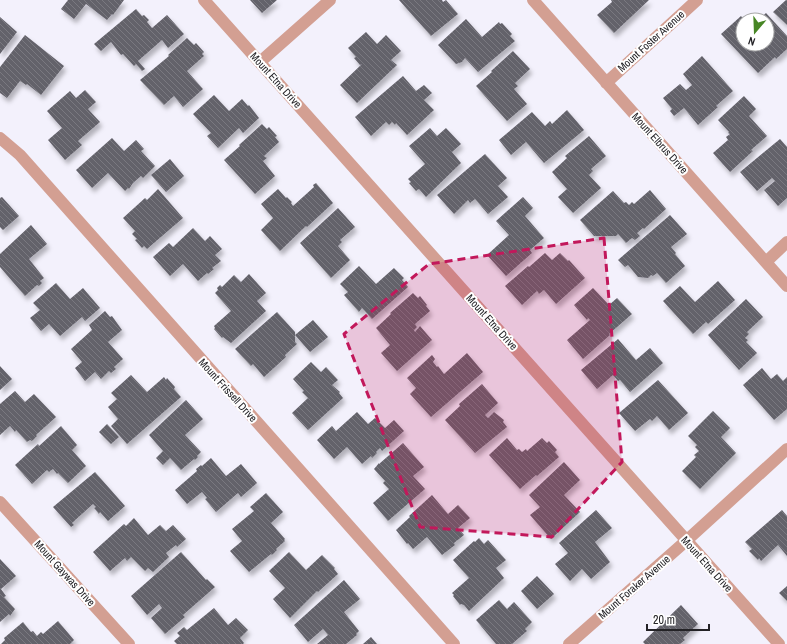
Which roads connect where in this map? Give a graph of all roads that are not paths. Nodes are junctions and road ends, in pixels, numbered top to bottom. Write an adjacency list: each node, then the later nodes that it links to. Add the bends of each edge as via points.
1 (204, 0): 5 (street, Mount Etna Drive)
2 (330, 0): 5 (street)
3 (533, 0): 6 (street, Mount Elbrus Drive)
4 (697, 0): 6 (street, Mount Foster Avenue)
5 (260, 62): 13 (street, Mount Etna Drive)
6 (606, 83): 9 (street, Mount Elbrus Drive)
7 (0, 138): 15 (street, Mount Frissell Drive, via 25,161)
8 (787, 242): 9 (street)
9 (766, 262): 10 (street, Mount Elbrus Drive)
10 (787, 286)
11 (787, 449): 13 (street, Mount Foraker Avenue)
12 (0, 502): 14 (street, Mount Gaywas Drive)
13 (686, 541): 16 (street, Mount Foraker Avenue); 17 (street, Mount Etna Drive)
14 (129, 644)
15 (454, 644)
16 (569, 644)
17 (778, 644)

